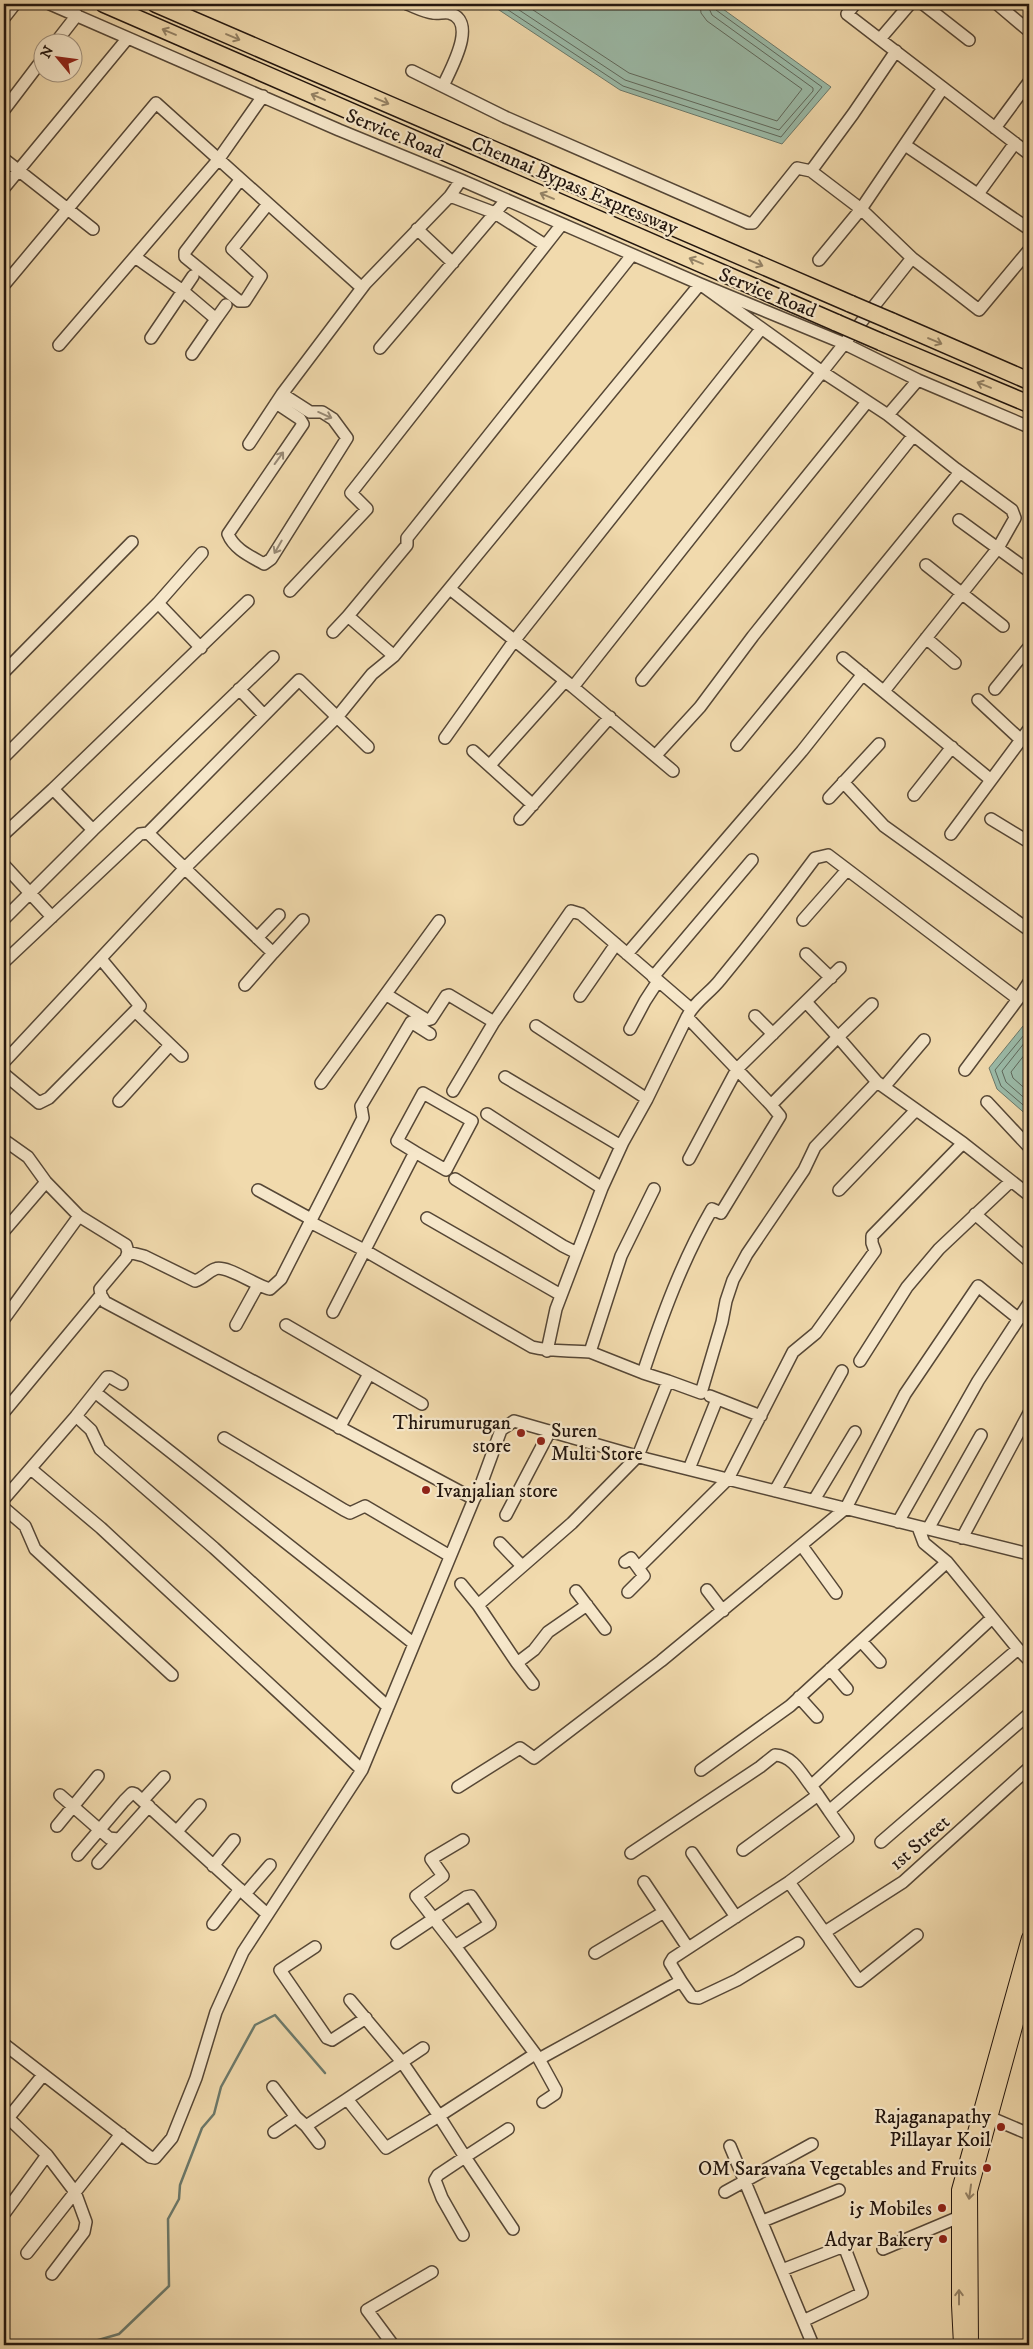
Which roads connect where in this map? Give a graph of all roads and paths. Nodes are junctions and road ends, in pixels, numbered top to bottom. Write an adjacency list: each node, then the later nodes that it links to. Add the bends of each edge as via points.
1 (15, 4): 11 (street)
2 (50, 4): 10 (street, Service Road)
3 (104, 4): 72 (highway, Chennai Bypass Expressway, one-way to 3, bridge)
4 (156, 4): 69 (highway, Chennai Bypass Expressway, one-way to 69, bridge)
5 (407, 4): 21 (street, via 434,14 450,13 460,21 462,40)
6 (855, 4): 15 (street, via 847,14)
7 (910, 4): 15 (street)
8 (923, 4): 16 (street)
9 (997, 4): 12 (street)
10 (77, 15): 13 (street); 14 (street, Service Road)
11 (4, 18)
12 (1029, 31)
13 (64, 32)
14 (127, 39): 23 (street, Service Road); 31 (street)
15 (880, 39): 17 (street)
16 (968, 40)
17 (896, 51): 22 (street); 32 (street)
18 (412, 71): 21 (street)
19 (32, 73): 24 (street)
20 (1029, 82): 25 (street)
21 (443, 86): 32 (street, via 505,117 748,223 753,223 797,168)
22 (943, 88): 25 (street); 27 (street)
23 (263, 96): 30 (street); 33 (street, Service Road)
24 (4, 110)
25 (995, 128): 26 (street)
26 (1015, 143): 28 (street); 36 (street)
27 (905, 145): 36 (street); 40 (street)
28 (1029, 154)
29 (4, 159): 31 (street)
30 (218, 160): 34 (street); 41 (street, via 156,103); 50 (street)
31 (18, 170): 35 (street); 41 (street)
32 (810, 171): 40 (street)
33 (461, 180): 37 (street); 38 (street, Service Road)
34 (238, 183): 39 (street); 39 (street, via 185,252 185,257 242,302 261,276 232,249)
35 (4, 188)
36 (978, 194): 45 (street)
37 (450, 196): 42 (street); 46 (street)
38 (506, 200): 42 (street); 43 (street, Service Road)
39 (265, 207): 57 (street)
40 (861, 209): 51 (street); 52 (street)
41 (68, 210): 44 (street); 56 (street)
42 (495, 213): 47 (street); 53 (street)
43 (562, 224): 47 (street); 49 (street, Service Road)
44 (93, 229)
45 (1029, 229)
46 (417, 230): 53 (street); 57 (street)
47 (545, 245): 85 (street, via 350,493 367,509)
48 (1029, 250): 51 (street, via 979,310)
49 (632, 254): 55 (street, Service Road); 89 (street, via 407,538 407,545)
50 (136, 257): 58 (street); 64 (street)
51 (912, 258): 63 (street)
52 (819, 260)
53 (453, 263): 65 (street)
54 (193, 276): 58 (street)
55 (700, 284): 61 (street); 63 (street, Service Road); 84 (street)
56 (4, 285)
57 (362, 288): 70 (street)
58 (183, 291): 60 (street); 62 (street)
59 (226, 305): 60 (street)
60 (216, 318): 66 (street)
61 (761, 329): 67 (street); 93 (street)
62 (151, 338)
63 (843, 343): 67 (street); 68 (street, Service Road)
64 (59, 345)
65 (380, 348)
66 (192, 354)
67 (821, 371): 71 (street); 103 (street)
68 (918, 380): 73 (street); 74 (street, Service Road)
69 (1029, 381)
70 (279, 399): 70 (street, one-way to 70, via 310,412 322,412 333,419 347,438 271,560 264,564 231,542 228,534 303,424); 76 (street)
71 (867, 402): 73 (street); 102 (street)
72 (1029, 404)
73 (888, 415): 75 (street)
74 (1029, 427)
75 (913, 436): 77 (street); 119 (street, via 700,707)
76 (250, 444)
77 (960, 472): 80 (street, via 1015,514 1014,523); 115 (street)
78 (959, 520): 80 (street)
79 (132, 542): 100 (street)
80 (998, 548): 83 (street); 86 (street)
81 (202, 553): 88 (street)
82 (926, 566): 86 (street)
83 (1029, 571)
84 (450, 589): 93 (street); 96 (street)
85 (290, 591)
86 (961, 594): 90 (street); 92 (street)
87 (248, 601): 95 (street)
88 (158, 603): 95 (street); 120 (street)
89 (348, 616): 91 (street); 96 (street)
90 (1003, 626)
91 (332, 632)
92 (926, 638): 99 (street); 106 (street)
93 (514, 641): 103 (street); 112 (street)
94 (1029, 647): 105 (street)
95 (201, 648): 125 (street)
96 (394, 656): 109 (street, via 358,688)
97 (272, 657): 104 (street)
98 (843, 658): 101 (street)
99 (955, 663)
100 (4, 672)
101 (864, 674): 106 (street); 151 (street)
102 (642, 680)
103 (569, 684): 110 (street); 121 (street)
104 (239, 689): 108 (street); 131 (street)
105 (995, 689)
106 (884, 690): 117 (street)
107 (978, 700): 113 (street)
108 (264, 715): 109 (street, via 299,680); 132 (street)
109 (338, 716): 116 (street); 138 (street)
110 (610, 717): 119 (street); 128 (street)
111 (1029, 729): 113 (street)
112 (445, 738)
113 (1021, 740): 123 (street)
114 (879, 744): 124 (street)
115 (737, 745)
116 (368, 747)
117 (952, 747): 123 (street); 126 (street)
118 (473, 751): 121 (street)
119 (656, 756): 122 (street)
120 (4, 757)
121 (490, 765): 128 (street)
122 (673, 771)
123 (991, 780): 134 (street)
124 (843, 782): 127 (street); 147 (street, via 884,826)
125 (53, 789): 131 (street); 133 (street)
126 (914, 795)
127 (829, 798)
128 (533, 805): 129 (street)
129 (520, 819)
130 (991, 819): 135 (street)
131 (93, 830): 140 (street)
132 (148, 833): 138 (street); 142 (street, via 140,834)
133 (4, 834)
134 (951, 834)
135 (1029, 842)
136 (752, 860): 157 (street, via 662,966)
137 (4, 865): 140 (street)
138 (185, 868): 148 (street); 153 (street)
139 (847, 870): 145 (street); 162 (street); 166 (street, via 828,856 815,858 763,928)
140 (29, 893): 142 (street); 143 (street)
141 (279, 916): 148 (street)
142 (52, 917): 154 (street)
143 (4, 919)
144 (303, 920): 150 (street)
145 (803, 920)
146 (439, 921): 160 (street)
147 (1029, 930)
148 (257, 938): 150 (street)
149 (616, 944): 151 (street); 161 (street); 168 (street, via 576,911 571,911)
150 (273, 953): 159 (street)
151 (627, 954): 157 (street)
152 (806, 954): 156 (street)
153 (101, 959): 165 (street, via 140,1006); 177 (street)
154 (4, 962)
155 (840, 968): 156 (street)
156 (831, 978): 163 (street)
157 (656, 979): 166 (street, via 681,1001); 170 (street)
158 (1029, 982): 162 (street)
159 (245, 985)
160 (387, 995): 168 (street, via 427,1020 449,995); 182 (street)
161 (580, 996)
162 (1018, 999): 179 (street)
163 (806, 1002): 172 (street); 173 (street)
164 (872, 1004): 173 (street)
165 (135, 1011): 175 (street); 180 (street, via 39,1103)
166 (689, 1013): 178 (street); 185 (street)
167 (755, 1016): 172 (street)
168 (494, 1022): 184 (street)
169 (536, 1026): 185 (street)
170 (630, 1029)
171 (430, 1034): 208 (street, via 411,1022 361,1106 363,1118)
172 (773, 1034): 178 (street)
173 (838, 1037): 183 (street); 188 (street)
174 (924, 1040): 183 (street)
175 (170, 1045): 176 (street); 186 (street)
176 (182, 1056)
177 (4, 1062)
178 (737, 1069): 188 (street); 196 (street)
179 (965, 1070)
180 (4, 1074)
181 (506, 1077): 193 (street)
182 (321, 1083)
183 (881, 1085): 189 (street); 232 (street, via 815,1147 804,1170 747,1254 726,1301)
184 (453, 1091)
185 (647, 1099): 193 (street)
186 (119, 1101)
187 (987, 1102): 194 (street)
188 (771, 1105): 227 (street, via 780,1116 721,1213 712,1209 692,1244 666,1305)
189 (916, 1110): 192 (street); 203 (street)
190 (486, 1114): 200 (street)
191 (4, 1140): 198 (street, via 28,1157)
192 (963, 1143): 199 (street); 238 (street, via 872,1236 875,1251 816,1333 793,1352)
193 (621, 1146): 200 (street)
194 (1029, 1147)
195 (415, 1152): 195 (street, via 446,1170 472,1121 423,1093 397,1141); 210 (street)
196 (689, 1159)
197 (455, 1179): 212 (street)
198 (46, 1182): 206 (street); 209 (street)
199 (1010, 1182): 204 (street); 205 (street)
200 (602, 1188): 212 (street)
201 (654, 1189): 224 (street, via 621,1256)
202 (258, 1190): 208 (street)
203 (839, 1190)
204 (1029, 1195)
205 (975, 1214): 213 (street); 225 (street, via 907,1287)
206 (79, 1216): 211 (street, via 126,1245); 220 (street)
207 (427, 1218): 216 (street)
208 (311, 1221): 210 (street); 214 (street, via 281,1279 270,1289)
209 (4, 1231)
210 (364, 1250): 218 (street); 223 (street, via 521,1341)
211 (128, 1252): 214 (street, via 144,1256 195,1281 222,1267); 215 (street, via 100,1289)
212 (577, 1253): 216 (street)
213 (1029, 1261)
214 (258, 1285): 221 (street)
215 (100, 1295): 235 (street); 239 (street, via 105,1302)
216 (561, 1295): 223 (street)
217 (1029, 1303): 219 (street)
218 (333, 1312)
219 (1019, 1319): 253 (street, via 978,1286 906,1394); 255 (street, via 978,1381)
220 (4, 1320)
221 (236, 1325)
222 (286, 1325): 228 (street)
223 (547, 1351): 224 (street)
224 (590, 1352): 227 (street)
225 (860, 1361)
226 (842, 1371): 248 (street)
227 (643, 1373): 229 (street)
228 (369, 1374): 234 (street); 239 (street)
229 (668, 1381): 232 (street); 244 (street)
230 (122, 1384): 231 (street, via 107,1378)
231 (96, 1393): 237 (street); 277 (street)
232 (701, 1394): 233 (street)
233 (717, 1399): 238 (street); 246 (street)
234 (422, 1404)
235 (4, 1412)
236 (1029, 1413): 257 (street)
237 (76, 1416): 245 (street); 287 (street, via 91,1430 100,1449)
238 (761, 1416): 247 (street)
239 (339, 1428): 250 (street)
240 (550, 1431): 244 (street); 250 (street, via 514,1421 501,1430); 254 (street)
241 (855, 1432): 251 (street)
242 (981, 1435): 256 (street)
243 (224, 1438): 261 (street, via 344,1510 350,1513 365,1506)
244 (638, 1456): 246 (street); 264 (street)
245 (31, 1468): 249 (street); 291 (street, via 102,1528)
246 (689, 1469): 247 (street)
247 (728, 1479): 248 (street); 265 (street)
248 (775, 1491): 251 (street)
249 (4, 1499)
250 (474, 1499): 261 (street)
251 (814, 1500): 253 (street)
252 (4, 1508): 283 (street, via 25,1526 35,1549)
253 (846, 1508): 255 (street); 259 (street)
254 (506, 1515)
255 (898, 1522): 256 (street)
256 (923, 1528): 257 (street); 263 (street, via 924,1543)
257 (962, 1538): 260 (street)
258 (500, 1543): 264 (street)
259 (802, 1546): 270 (street); 273 (street)
260 (1029, 1554)
261 (450, 1556): 277 (street)
262 (625, 1562): 265 (street, via 631,1558)
263 (947, 1562): 274 (street); 276 (street)
264 (522, 1566): 271 (street)
265 (638, 1567): 269 (street, via 643,1578)
266 (462, 1584): 271 (street)
267 (707, 1590): 273 (street)
268 (576, 1591): 272 (street)
269 (628, 1592)
270 (836, 1593)
271 (478, 1605): 281 (street)
272 (587, 1605): 275 (street); 281 (street, via 548,1632 534,1650)
273 (724, 1611): 295 (street, via 534,1758 520,1748)
274 (992, 1618): 278 (street); 296 (street)
275 (605, 1629)
276 (861, 1641): 280 (street); 282 (street)
277 (413, 1643): 287 (street)
278 (1018, 1649): 279 (street); 301 (street)
279 (1029, 1660)
280 (880, 1662)
281 (517, 1663): 284 (street)
282 (830, 1669): 285 (street); 286 (street)
283 (172, 1675)
284 (533, 1684)
285 (847, 1689)
286 (799, 1697): 289 (street); 292 (street)
287 (388, 1707): 291 (street)
288 (1029, 1714): 308 (street)
289 (817, 1717)
290 (1029, 1768): 324 (street, 1st Street, via 903,1882)
291 (362, 1770): 320 (street)
292 (701, 1770)
293 (98, 1776): 300 (street)
294 (164, 1777): 298 (street)
295 (458, 1787)
296 (815, 1791): 301 (street); 309 (street); 310 (street, via 791,1760 774,1754 760,1768)
297 (60, 1795): 300 (street)
298 (146, 1803): 303 (street, via 135,1794 129,1796); 304 (street); 305 (street)
299 (200, 1805): 304 (street)
300 (72, 1806): 302 (street); 303 (street)
301 (829, 1811): 317 (street, via 848,1838)
302 (57, 1826)
303 (100, 1830): 305 (street, via 109,1838); 312 (street)
304 (177, 1831): 315 (street)
305 (118, 1839): 313 (street)
306 (234, 1840): 315 (street)
307 (463, 1840): 322 (street, via 432,1859 443,1876 416,1896)
308 (881, 1842)
309 (743, 1850)
310 (631, 1853)
311 (692, 1853): 321 (street)
312 (78, 1855)
313 (98, 1864)
314 (270, 1865): 318 (street)
315 (213, 1866): 318 (street)
316 (644, 1882): 319 (street)
317 (789, 1882): 321 (street); 324 (street)
318 (242, 1892): 320 (street); 323 (street)
319 (664, 1912): 331 (street); 332 (street)
320 (267, 1914): 352 (street, via 243,1952 216,2012 196,2078 172,2138 155,2158)
321 (736, 1917): 331 (street)
322 (434, 1919): 327 (street); 329 (street); 329 (street, via 466,1896 471,1896 490,1924)
323 (213, 1924)
324 (825, 1932): 325 (street, via 859,1981)
325 (917, 1935)
326 (1029, 1938): 345 (main road)
327 (397, 1943)
328 (798, 1943): 334 (street, via 737,1980 698,1998 692,1997)
329 (455, 1946): 339 (street)
330 (315, 1947): 336 (street, via 280,1970 327,2038 332,2040)
331 (688, 1948): 334 (street, via 670,1960)
332 (594, 1953)
333 (1029, 1976): 345 (main road)
334 (681, 1981): 339 (street)
335 (350, 2000): 336 (street)
336 (366, 2018): 340 (street)
337 (4, 2044): 341 (street)
338 (423, 2048): 340 (street)
339 (537, 2056): 344 (street, via 556,2090); 346 (street)
340 (402, 2062): 343 (street); 346 (street)
341 (43, 2075): 348 (street); 352 (street)
342 (273, 2087): 347 (street)
343 (347, 2099): 346 (street, via 386,2148); 349 (street)
344 (543, 2102)
345 (985, 2115): 353 (street); 364 (main road, via 959,2190); 377 (main road, one-way to 377, via 969,2199)
346 (439, 2116): 358 (street)
347 (296, 2117): 349 (street); 351 (street)
348 (5, 2118): 357 (street)
349 (306, 2126): 354 (street)
350 (508, 2129): 358 (street)
351 (274, 2132)
352 (121, 2134): 361 (street)
353 (1029, 2134)
354 (319, 2143)
355 (812, 2144): 359 (street)
356 (730, 2146): 359 (street)
357 (47, 2155): 361 (street); 363 (street)
358 (465, 2157): 366 (street); 367 (street, via 435,2180)
359 (746, 2180): 362 (street); 365 (street)
360 (839, 2190): 365 (street)
361 (75, 2192): 369 (street); 372 (street, via 86,2222 84,2232)
362 (725, 2192)
363 (4, 2214)
364 (959, 2217): 368 (street); 376 (main road, one-way to 364)
365 (763, 2222): 370 (street)
366 (512, 2229)
367 (463, 2235)
368 (883, 2249)
369 (27, 2253)
370 (782, 2270): 373 (street); 373 (street, via 844,2246 862,2293)
371 (432, 2272): 374 (street, via 367,2310)
372 (52, 2274)
373 (803, 2321): 375 (street)
374 (393, 2345)
375 (813, 2345)
376 (961, 2345)
377 (971, 2345)

